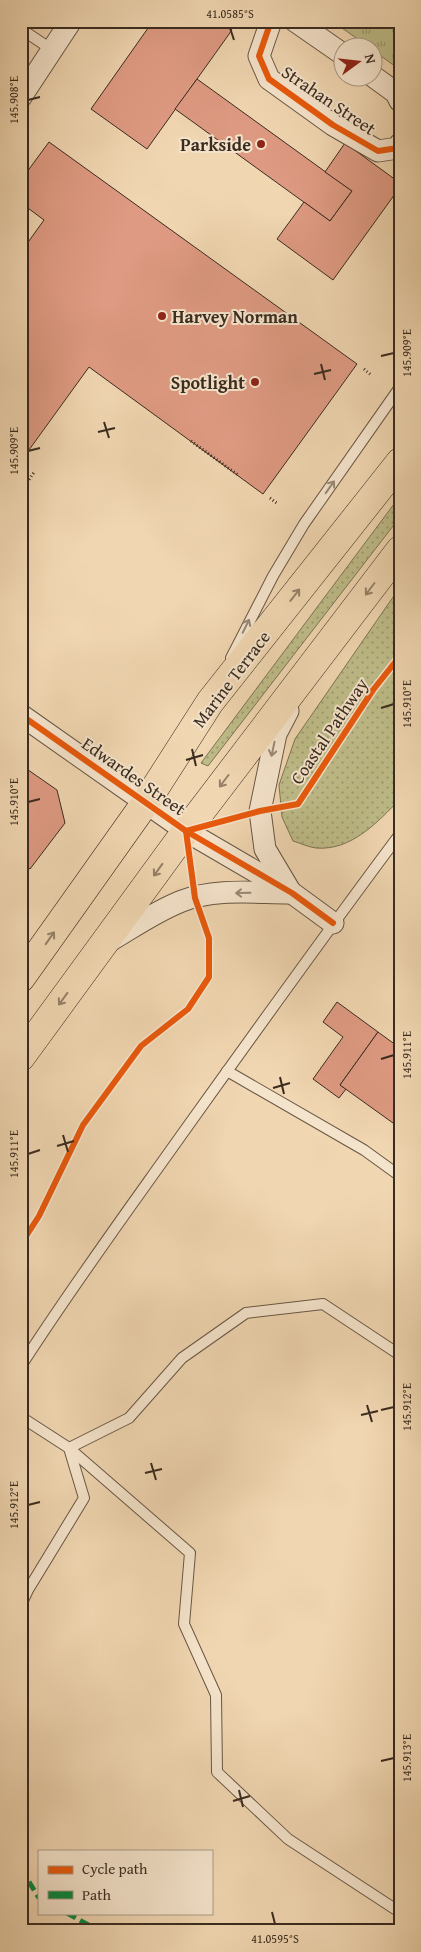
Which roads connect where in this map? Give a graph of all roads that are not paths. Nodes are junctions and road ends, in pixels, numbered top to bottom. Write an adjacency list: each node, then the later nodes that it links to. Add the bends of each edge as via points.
1 (71, 21): 5 (street)
2 (271, 21): 10 (street, Strahan Street, via 259,56 269,80 333,126 378,151 398,148)
3 (295, 21): 6 (street)
4 (21, 29): 5 (lane)
5 (51, 48): 8 (street)
6 (334, 48)
7 (384, 85): 9 (street)
8 (23, 89)
9 (398, 97)
10 (400, 144)
11 (400, 387): 15 (lane, one-way to 11, via 273,576 304,524)
12 (400, 462): 15 (highway, Marine Terrace, one-way to 12)
13 (400, 550): 14 (highway, one-way to 14)
14 (307, 672): 18 (highway, one-way to 18); 20 (street, one-way to 20, via 276,734 260,811 265,849)
15 (210, 702): 17 (highway, Marine Terrace)
16 (21, 715): 17 (street, Edwardes Street)
17 (146, 802): 18 (street, Edwardes Street); 23 (highway, Marine Terrace, one-way to 17)
18 (186, 831): 20 (street, Edwardes Street); 22 (highway, one-way to 22)
19 (400, 834): 21 (lane)
20 (292, 894): 21 (street, Edwardes Street); 22 (street, one-way to 22, via 240,893 184,900)
21 (333, 923): 25 (lane)
22 (102, 945): 24 (highway, one-way to 24)
23 (21, 978)
24 (21, 1057)
25 (227, 1070): 26 (lane, via 364,1150); 28 (lane, via 56,1311)
26 (400, 1176)
27 (400, 1355): 30 (lane, via 323,1304 246,1313 182,1358 129,1418)
28 (21, 1366)
29 (21, 1417): 30 (lane)
30 (69, 1448): 31 (lane, via 84,1498); 32 (lane, via 190,1553 184,1624 216,1695 217,1772 288,1839 395,1909)
31 (21, 1605)
32 (400, 1906)

